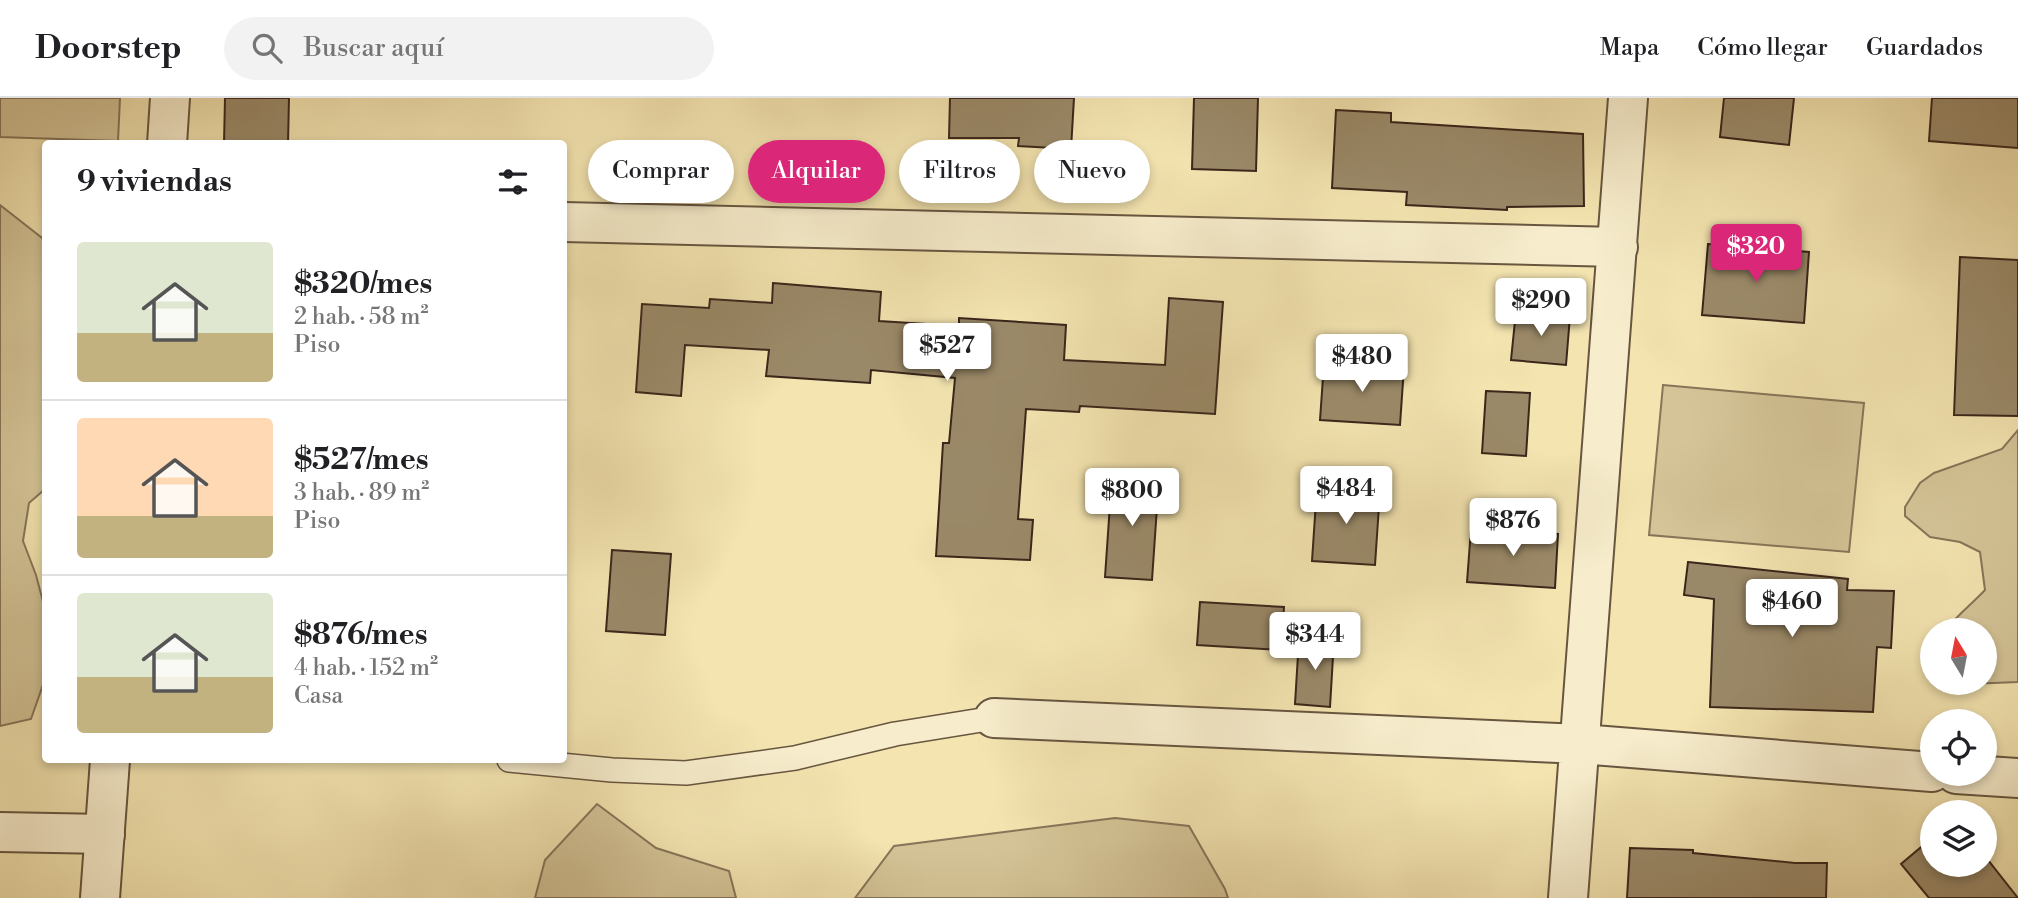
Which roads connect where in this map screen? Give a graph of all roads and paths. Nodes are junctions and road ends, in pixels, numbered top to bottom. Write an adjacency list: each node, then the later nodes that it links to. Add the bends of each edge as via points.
1 (170, 98): 3 (street)
2 (1628, 98): 5 (street)
3 (167, 140)
4 (567, 222): 5 (street)
5 (1618, 247): 7 (street)
6 (994, 718): 7 (street); 9 (lane, via 895,734 795,758 685,773)
7 (1581, 744): 10 (street); 16 (street)
8 (110, 763): 14 (street)
9 (540, 763)
10 (1920, 771)
11 (1997, 777): 12 (street)
12 (2018, 778)
13 (0, 832): 14 (street)
14 (105, 834): 15 (street)
15 (100, 898)
16 (1568, 898)

